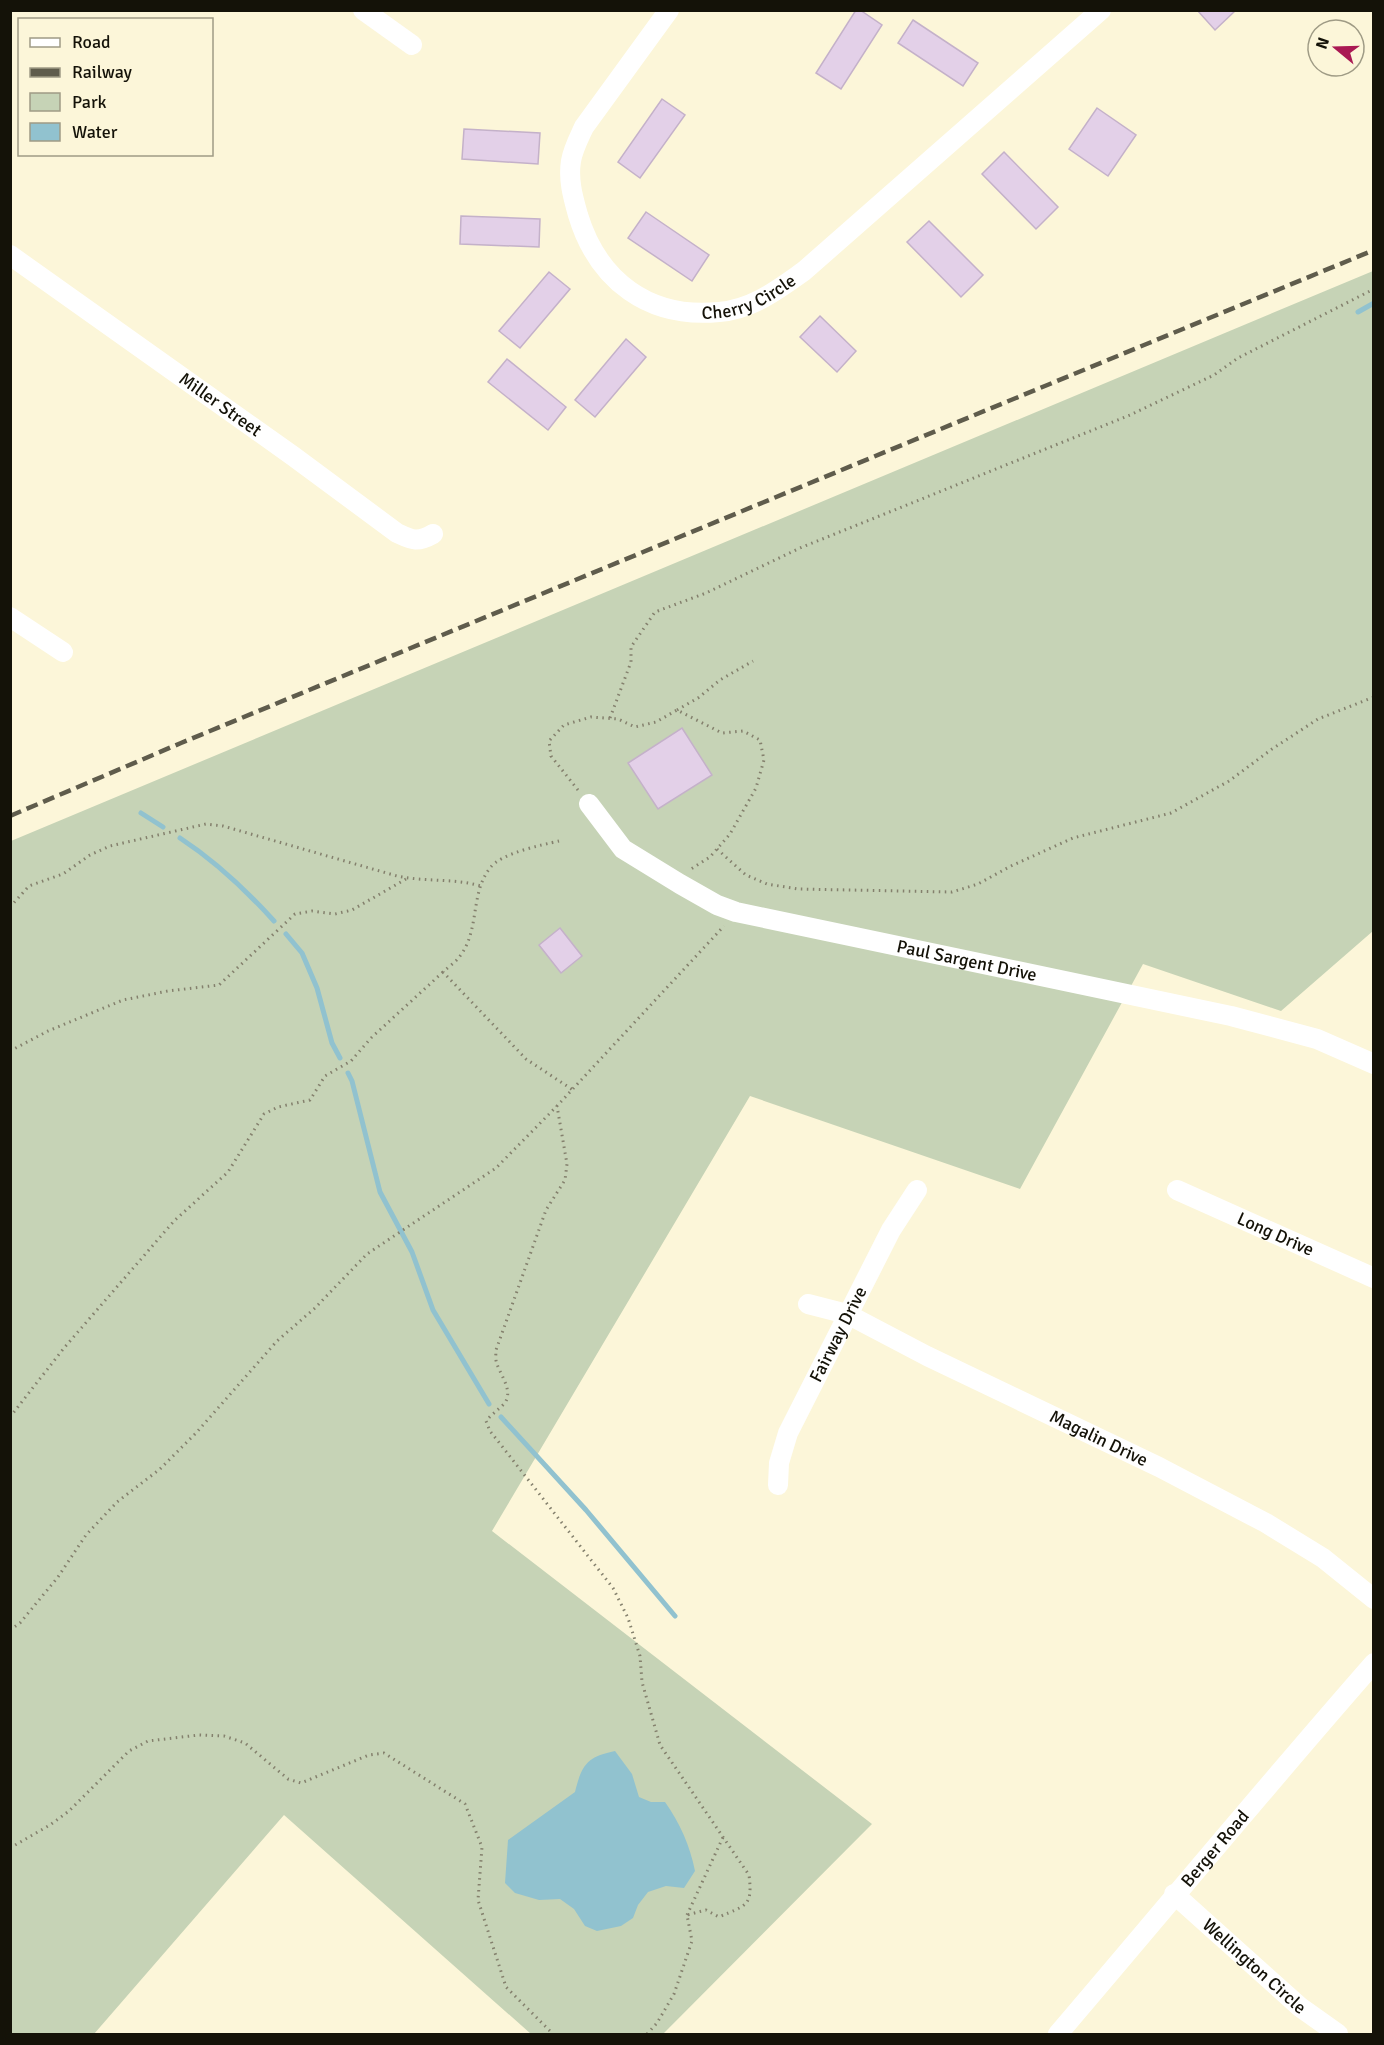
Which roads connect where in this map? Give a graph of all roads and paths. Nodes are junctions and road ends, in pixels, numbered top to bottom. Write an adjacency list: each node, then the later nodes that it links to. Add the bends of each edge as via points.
1 (363, 10): 4 (street)
2 (1101, 10): 3 (street, Cherry Circle, via 804,271 750,305 696,313 649,302 608,273 583,233 570,179 571,161 584,127)
3 (662, 13)
4 (412, 45)
5 (10, 255): 7 (street, Miller Street, via 397,532 411,540 423,540)
6 (1374, 290): 13 (path, via 1130,415 800,548 706,593 655,612 631,647 631,662)
7 (433, 534)
8 (10, 617): 9 (street)
9 (63, 652)
10 (753, 661): 12 (path)
11 (1374, 697): 16 (path, via 1318,719 1229,782 1171,813 1073,838 978,884 952,892 798,889 767,884 746,875)
12 (677, 710): 13 (path, via 656,722 636,727); 16 (path, via 722,734 743,731 760,740 764,760 756,788)
13 (610, 718): 14 (path, via 591,717 564,725 549,741 551,756)
14 (589, 804): 18 (street, Paul Sargent Drive, via 623,849)
15 (559, 842): 19 (path, via 520,850 491,866)
16 (717, 849): 18 (path)
17 (407, 878): 19 (path); 20 (path, via 206,824 110,846 63,874 29,886); 23 (path, via 352,910 295,914 219,985 123,1000)
18 (674, 880): 21 (street, Paul Sargent Drive)
19 (481, 886): 22 (path, via 471,937 460,957)
20 (10, 907)
21 (736, 912): 24 (street, Paul Sargent Drive, via 1231,1016 1317,1039); 25 (path)
22 (443, 972): 25 (path, via 526,1059); 32 (path, via 370,1038 351,1061 326,1076 310,1100 264,1114 228,1172 174,1221)
23 (10, 1051)
24 (1374, 1064)
25 (573, 1090): 26 (path)
26 (558, 1106): 35 (path, via 496,1168 367,1254 277,1341 160,1469 117,1502 93,1527 58,1577); 37 (path, via 567,1164 565,1180 546,1210 496,1350 496,1361 508,1392 505,1403 486,1421 613,1588 640,1656 642,1682 660,1745)
27 (916, 1190): 31 (street, Fairway Drive)
28 (1177, 1190): 29 (street, Long Drive)
29 (1374, 1278)
30 (808, 1304): 31 (street, Magalin Drive)
31 (848, 1314): 33 (street, Fairway Drive, via 788,1433 779,1463); 34 (street, Magalin Drive, via 1266,1523 1323,1558)
32 (10, 1417)
33 (778, 1485)
34 (1374, 1599)
35 (10, 1630)
36 (1374, 1663): 39 (street, Berger Road)
37 (724, 1836): 40 (path); 40 (path, via 749,1875 751,1894 744,1906 719,1917 706,1910)
38 (10, 1848): 41 (path, via 69,1811 129,1751 148,1741 224,1736 245,1743 288,1779 301,1782 369,1755 384,1753 465,1804 482,1847 478,1900 506,1987)
39 (1174, 1894): 43 (street, Berger Road); 44 (street, Wellington Circle, via 1300,2007)
40 (687, 1915): 42 (path, via 692,1941 685,1962 674,1994)
41 (553, 2034)
42 (647, 2034)
43 (1058, 2034)
44 (1338, 2034)

